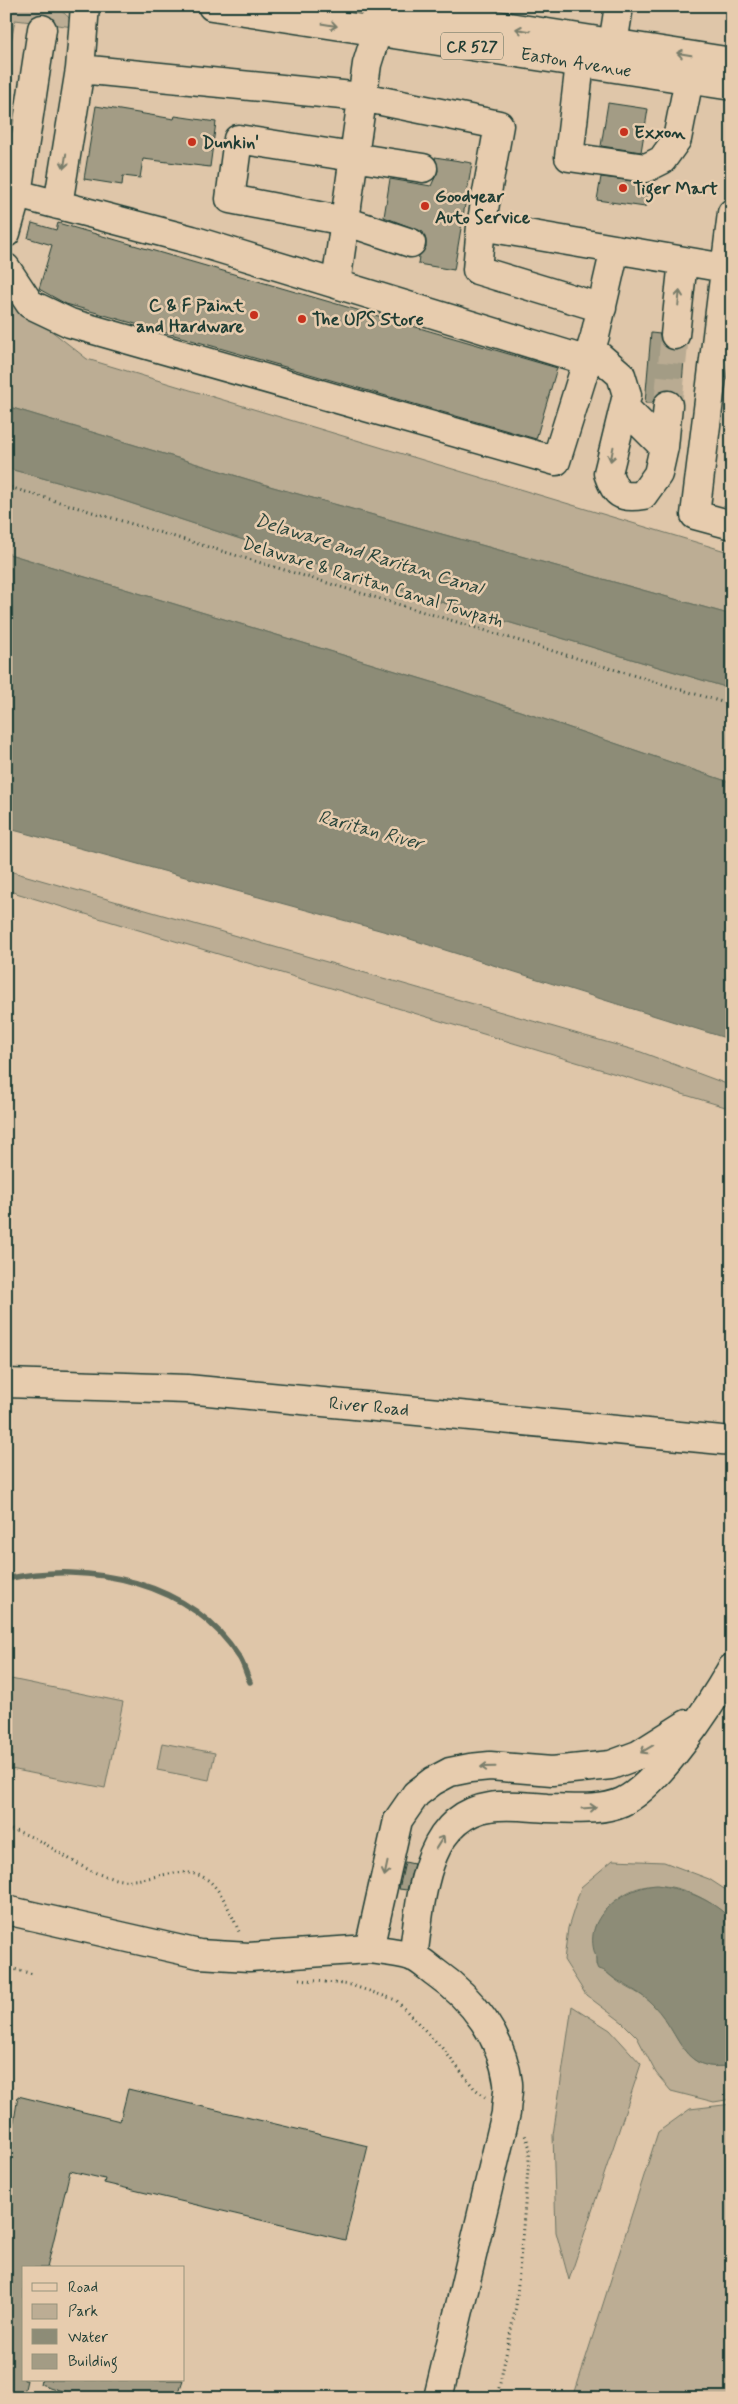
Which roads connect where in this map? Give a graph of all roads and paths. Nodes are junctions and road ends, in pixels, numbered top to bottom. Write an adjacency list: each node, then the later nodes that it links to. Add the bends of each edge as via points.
1 (85, 6): 9 (main road)
2 (212, 6): 4 (main road, Easton Avenue / CR 527, one-way to 4)
3 (619, 6): 6 (main road)
4 (375, 19): 6 (main road, Easton Avenue / CR 527, one-way to 4); 8 (main road, Easton Avenue / CR 527); 12 (main road)
5 (42, 29): 13 (main road)
6 (613, 44): 7 (main road, Easton Avenue / CR 527, one-way to 6)
7 (732, 62)
8 (580, 63): 10 (main road, Easton Avenue / CR 527); 10 (main road, via 569,157 646,168 662,160 677,139)
9 (80, 68): 12 (main road); 14 (main road)
10 (689, 79): 11 (main road, Easton Avenue / CR 527)
11 (732, 86)
12 (362, 97): 15 (main road); 21 (main road, via 499,126)
13 (30, 108): 14 (main road); 17 (main road)
14 (72, 117): 18 (main road, one-way to 18)
15 (354, 158): 16 (main road); 20 (main road); 20 (main road, via 238,139 230,199)
16 (424, 168)
17 (18, 194): 18 (main road); 22 (main road)
18 (58, 205): 28 (main road, via 192,240)
19 (732, 213): 27 (main road)
20 (345, 221): 23 (main road); 28 (main road)
21 (481, 226): 24 (main road); 29 (main road, via 477,270)
22 (6, 233)
23 (411, 242)
24 (615, 249): 25 (main road); 29 (main road)
25 (683, 261): 27 (main road); 30 (main road, one-way to 25)
26 (6, 268): 31 (main road, via 30,304 70,323 556,461)
27 (725, 268): 36 (main road, via 695,515)
28 (336, 284): 31 (main road)
29 (602, 308): 31 (main road)
30 (675, 335)
31 (589, 355): 33 (main road, via 621,375 627,395)
32 (668, 405): 34 (main road)
33 (624, 407): 34 (main road); 34 (main road, one-way to 34, via 608,473 612,486 621,495 631,498 643,495 658,474)
34 (664, 448)
35 (6, 486): 37 (path, Delaware & Raritan Canal Towpath)
36 (732, 526)
37 (732, 705)
38 (6, 1382): 39 (main road, River Road, via 187,1388)
39 (732, 1441)
40 (732, 1668): 41 (main road)
41 (702, 1712): 44 (main road, one-way to 44, via 638,1755 611,1765 552,1771 490,1766 450,1772 433,1781 416,1794 398,1820); 46 (main road, one-way to 41, via 430,1861 446,1833 459,1820 490,1807 588,1809 622,1802 646,1784 682,1744)
42 (6, 1829): 45 (path, via 23,1832 70,1861 96,1874 118,1880 197,1874 218,1891 241,1937)
43 (6, 1910): 45 (main road, via 199,1954)
44 (369, 1949): 45 (main road); 46 (main road)
45 (238, 1957)
46 (413, 1957): 50 (main road, via 447,1981 492,2031 508,2084)
47 (6, 1966): 48 (path)
48 (33, 1974)
49 (292, 1978): 50 (path, via 351,1985 396,2000 443,2048 474,2088)
50 (506, 2113): 51 (main road); 52 (path, via 522,2131 530,2148 516,2306)
51 (438, 2398)
52 (497, 2398)

